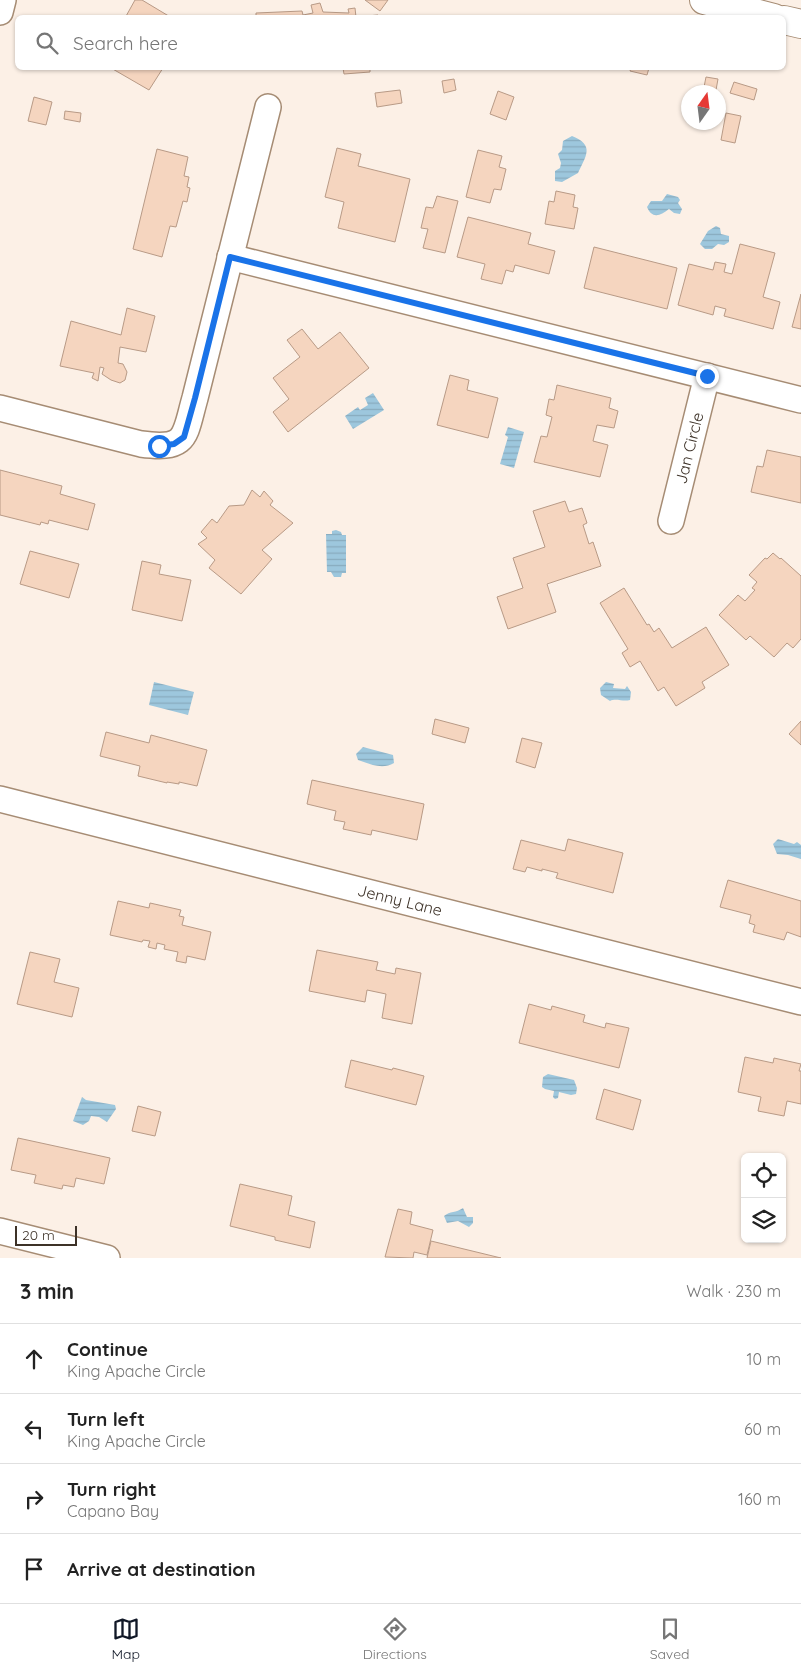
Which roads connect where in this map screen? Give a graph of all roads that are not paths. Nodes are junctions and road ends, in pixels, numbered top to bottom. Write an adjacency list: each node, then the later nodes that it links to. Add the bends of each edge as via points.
1 (3, 0): 3 (street)
2 (704, 0): 4 (main road)
3 (0, 12)
4 (762, 15)
5 (786, 20): 6 (main road)
6 (801, 24)
7 (268, 107): 8 (street)
8 (230, 257): 9 (street); 11 (street, via 184,437 174,444 141,444)
9 (707, 376): 10 (street); 12 (street, Jan Circle)
10 (801, 400)
11 (0, 408)
12 (671, 520)
13 (0, 799): 14 (street, Jenny Lane)
14 (801, 1002)
15 (0, 1231): 16 (street)
16 (107, 1258)

